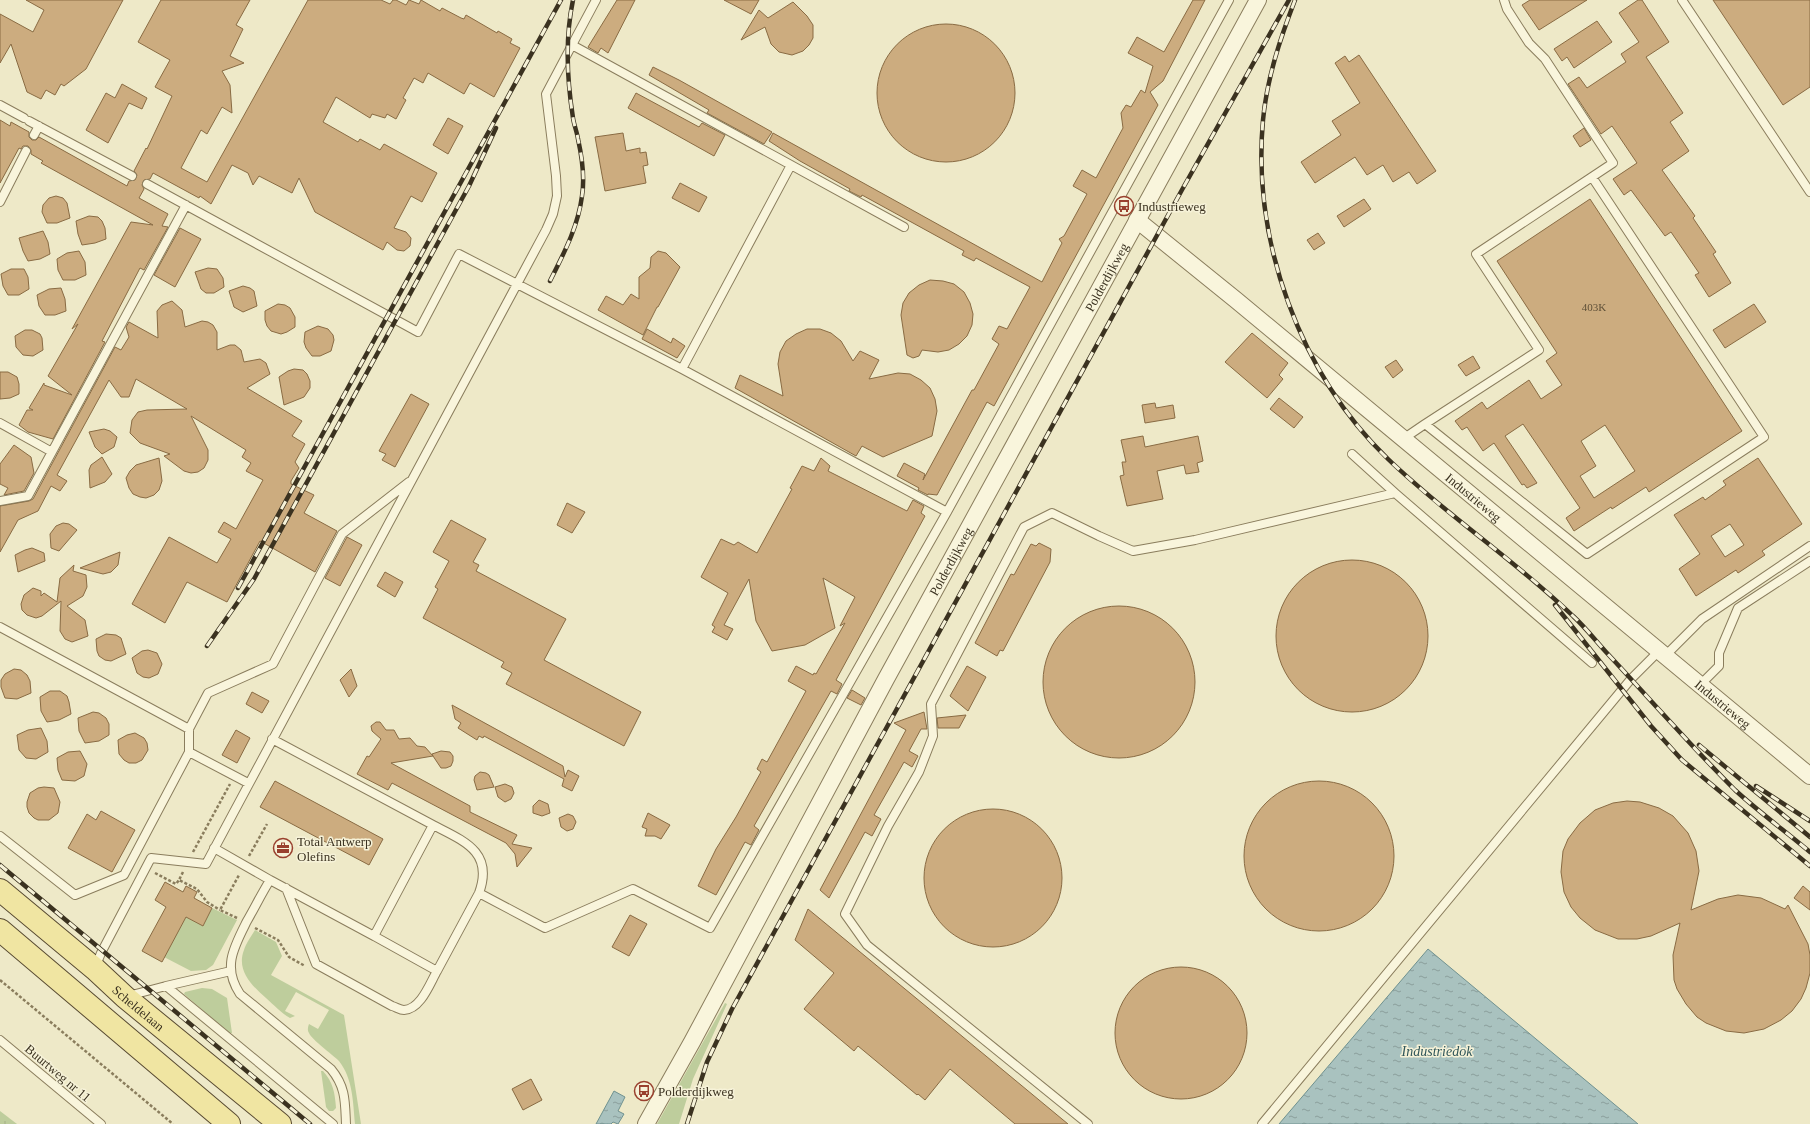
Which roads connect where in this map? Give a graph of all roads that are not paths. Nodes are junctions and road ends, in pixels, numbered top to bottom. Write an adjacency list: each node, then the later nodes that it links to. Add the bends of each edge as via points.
1 (596, 0): 6 (lane)
2 (1229, 0): 32 (lane)
3 (1258, 0): 20 (street, Polderdijkweg)
4 (1504, 0): 14 (lane, via 1529,43 1545,59 1613,163)
5 (1682, 0): 17 (lane)
6 (572, 45): 11 (lane); 22 (lane, via 546,94 556,176 557,196 553,214)
7 (0, 105): 8 (lane)
8 (39, 126): 9 (lane); 12 (lane)
9 (34, 135)
10 (26, 151): 15 (lane)
11 (791, 165): 21 (lane); 23 (lane)
12 (132, 176)
13 (3, 177): 15 (lane)
14 (1592, 177): 25 (lane, via 1476,254 1539,350); 25 (lane, via 1764,437 1587,554)
15 (10, 182): 18 (lane)
16 (147, 184): 19 (lane)
17 (1810, 192)
18 (0, 202)
19 (186, 205): 22 (lane, via 418,332 459,254); 27 (lane)
20 (1137, 220): 26 (street, Industrieweg); 65 (street, Polderdijkweg)
21 (904, 228)
22 (517, 284): 23 (lane); 29 (lane)
23 (682, 368): 32 (lane)
24 (0, 423): 27 (lane)
25 (1425, 424): 26 (lane)
26 (1404, 439): 36 (street, Industrieweg)
27 (52, 452): 31 (lane, via 28,496)
28 (1352, 454): 30 (lane)
29 (411, 480): 39 (lane, via 342,534 273,664 208,693); 40 (lane)
30 (1395, 493): 37 (lane); 66 (lane, via 1195,540 1133,550 1052,512 1024,527 931,704 933,736 919,772 888,826 845,914 868,945)
31 (0, 501)
32 (947, 512): 50 (lane, via 710,928 633,888 545,928)
33 (1810, 546): 36 (lane, via 1702,620)
34 (1810, 561): 38 (lane, via 1738,608 1719,653 1719,666)
35 (0, 626): 39 (lane)
36 (1662, 653): 38 (street, Industrieweg); 67 (lane, via 1631,678)
37 (1592, 664)
38 (1700, 685): 42 (street, Industrieweg)
39 (189, 729): 41 (lane)
40 (272, 739): 43 (lane); 44 (lane)
41 (189, 752): 43 (lane); 45 (lane, via 124,875 75,895)
42 (1810, 776)
43 (248, 784): 46 (lane)
44 (433, 824): 50 (lane, via 478,853 484,871); 52 (lane)
45 (0, 836)
46 (214, 848): 47 (lane); 53 (lane, via 206,864 151,858)
47 (270, 880): 48 (lane); 54 (lane, via 235,945 231,957)
48 (286, 888): 52 (lane); 55 (lane, via 316,964 392,1006 403,1010 419,1003)
49 (0, 890): 53 (main road, Scheldelaan)
50 (479, 893): 55 (lane)
51 (0, 930): 58 (main road)
52 (374, 936): 55 (lane)
53 (95, 968): 57 (main road, Scheldelaan); 58 (main road)
54 (231, 971): 56 (lane); 64 (lane, via 240,994 332,1069 340,1079)
55 (437, 971)
56 (166, 986): 57 (lane); 63 (lane)
57 (124, 997): 62 (main road, Scheldelaan)
58 (91, 1005): 61 (main road)
59 (0, 1040): 60 (lane, Buurtweg nr 11)
60 (101, 1124)
61 (229, 1124)
62 (280, 1124)
63 (333, 1124)
64 (346, 1124)
65 (646, 1124)
66 (1088, 1124)
67 (1262, 1124)

